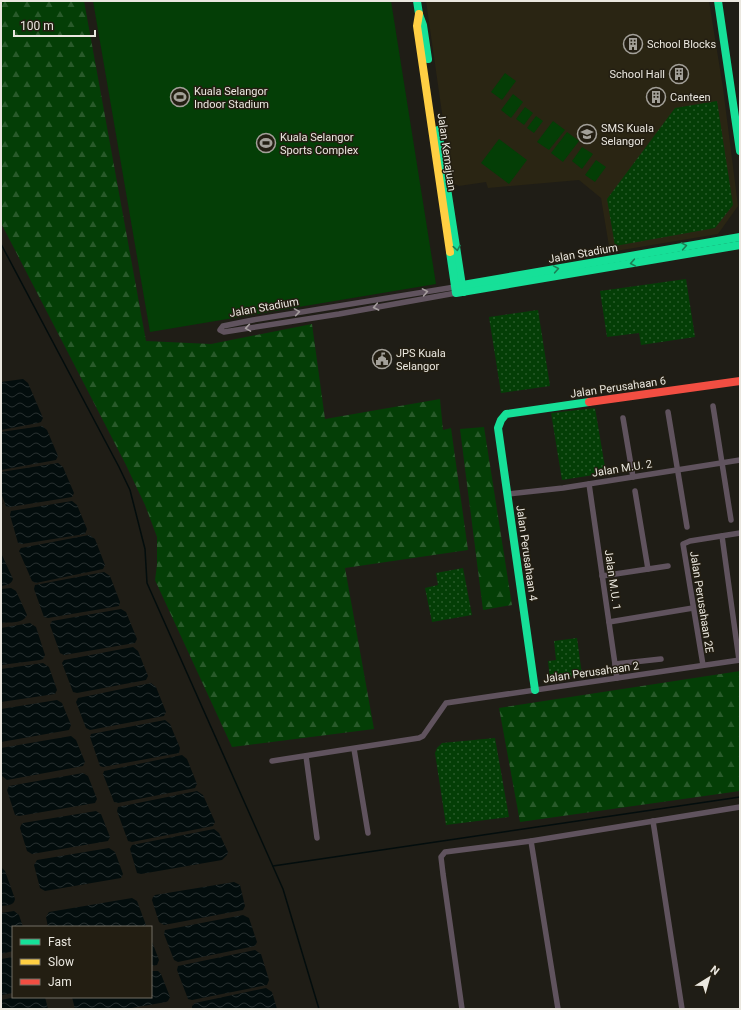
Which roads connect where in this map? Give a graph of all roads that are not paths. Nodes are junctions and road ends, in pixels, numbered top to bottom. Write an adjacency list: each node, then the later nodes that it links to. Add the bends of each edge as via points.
1 (417, 1): 6 (street, Jalan Kemajuan, via 417,26)
2 (718, 1): 3 (street)
3 (740, 151)
4 (740, 237): 6 (street, Jalan Stadium, one-way to 4)
5 (740, 245): 6 (street, Jalan Stadium, one-way to 6)
6 (459, 289): 6 (street, Jalan Stadium, one-way to 6, via 331,315 224,332 220,330 223,326 253,320)
7 (740, 381): 11 (street, Jalan Perusahaan 6, via 506,414)
8 (712, 406): 13 (street)
9 (668, 412): 14 (street)
10 (623, 418): 15 (street)
11 (501, 420): 18 (street, Jalan Perusahaan 4, via 498,428)
12 (740, 460): 13 (street, Jalan M.U. 2)
13 (722, 463): 14 (street, Jalan M.U. 2); 19 (street)
14 (678, 470): 15 (street, Jalan M.U. 2); 20 (street)
15 (633, 477): 16 (street, Jalan M.U. 2)
16 (589, 484): 18 (street, Jalan M.U. 2); 25 (street, Jalan M.U. 1)
17 (635, 491): 24 (street)
18 (507, 494): 33 (street, Jalan Perusahaan 4)
19 (731, 520)
20 (687, 527)
21 (740, 533): 22 (street)
22 (722, 536): 26 (street, Jalan Perusahaan 2E, via 684,544); 29 (street)
23 (668, 566): 24 (street)
24 (648, 569): 25 (street)
25 (602, 576): 27 (street, Jalan M.U. 1)
26 (693, 608): 27 (street); 31 (street, Jalan Perusahaan 2E)
27 (609, 622): 30 (street, Jalan M.U. 1)
28 (661, 659): 30 (street)
29 (740, 660): 31 (street, Jalan Perusahaan 2)
30 (615, 664): 32 (street, Jalan M.U. 1)
31 (703, 665): 32 (street, Jalan Perusahaan 2)
32 (617, 678): 33 (street, Jalan Perusahaan 2)
33 (536, 690): 34 (street, Jalan Perusahaan 2, via 446,703 423,736)
34 (354, 749): 35 (street); 39 (street)
35 (306, 756): 36 (street); 40 (street)
36 (272, 761)
37 (740, 807): 38 (street)
38 (653, 821): 41 (street); 44 (street)
39 (368, 833)
40 (317, 838)
41 (531, 841): 42 (street, via 447,851 442,855); 43 (street)
42 (462, 1009)
43 (558, 1009)
44 (682, 1009)

